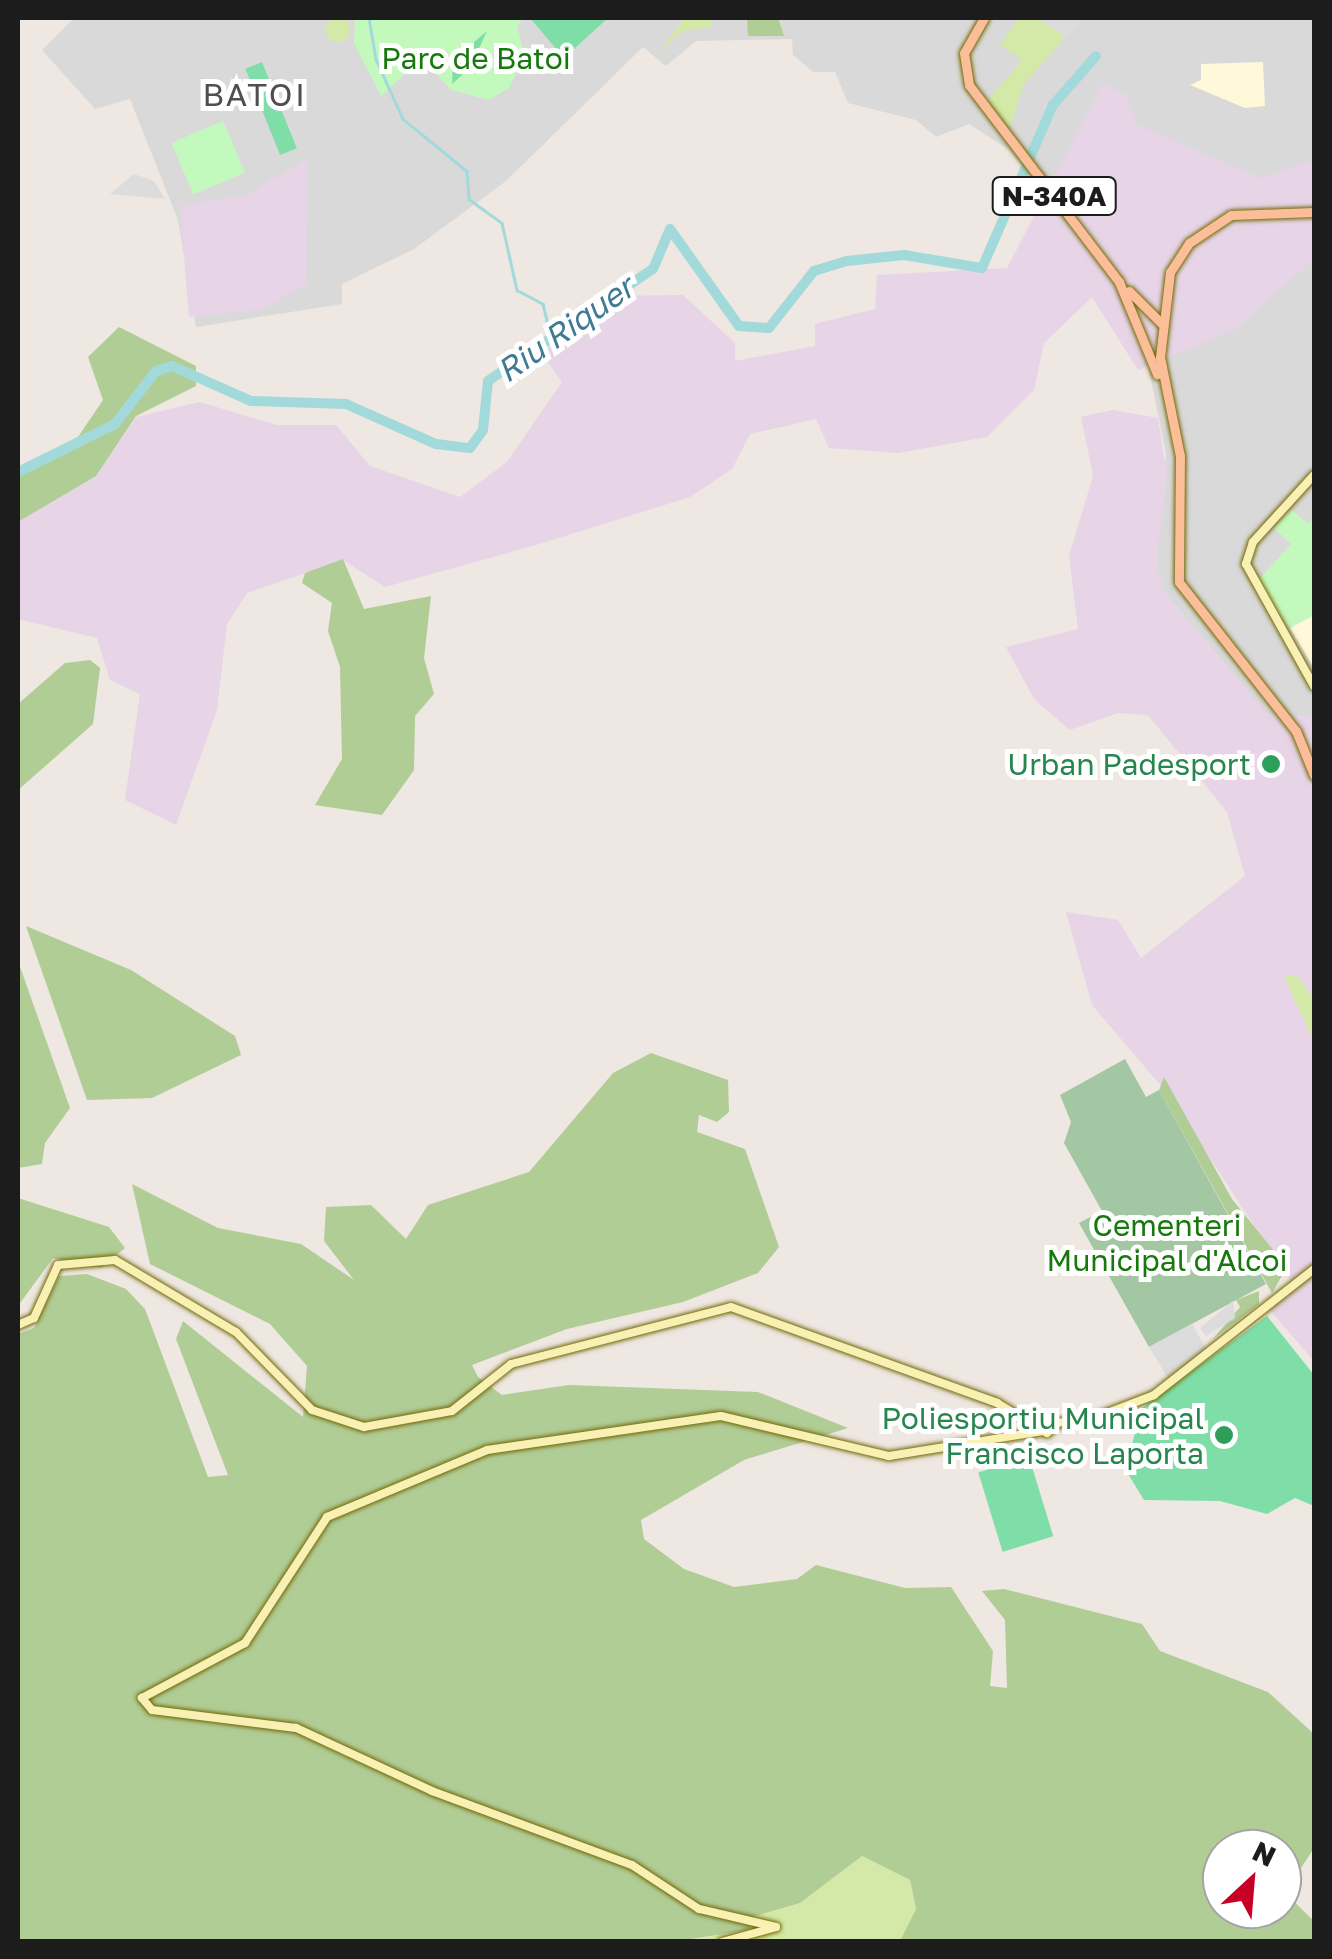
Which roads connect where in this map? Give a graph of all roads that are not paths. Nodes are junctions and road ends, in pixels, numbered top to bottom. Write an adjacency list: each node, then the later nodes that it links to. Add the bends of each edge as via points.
1 (984, 18): 3 (main road, N-340A, via 972,36 964,74)
2 (1314, 212): 4 (main road, via 1248,211 1208,227 1172,266)
3 (1120, 282): 4 (main road); 5 (main road, N-340A)
4 (1161, 321): 5 (main road); 7 (main road)
5 (1143, 328): 6 (main road)
6 (1149, 346): 7 (main road); 8 (main road)
7 (1160, 349): 8 (main road)
8 (1163, 391): 11 (main road, via 1180,456 1173,546 1180,586 1296,731)
9 (1314, 474): 10 (street, via 1248,552 1247,574)
10 (1314, 686)
11 (1314, 775)
12 (1314, 1269): 14 (street, via 1154,1395)
13 (18, 1325): 14 (street, via 34,1318 63,1262 115,1260 236,1332 312,1410 364,1427 452,1410 511,1364 731,1307)
14 (1043, 1427): 15 (street, via 888,1456 721,1416 486,1450 327,1517 245,1642 142,1698 152,1710 303,1730 432,1791 632,1865 699,1908 776,1926)
15 (722, 1942)

